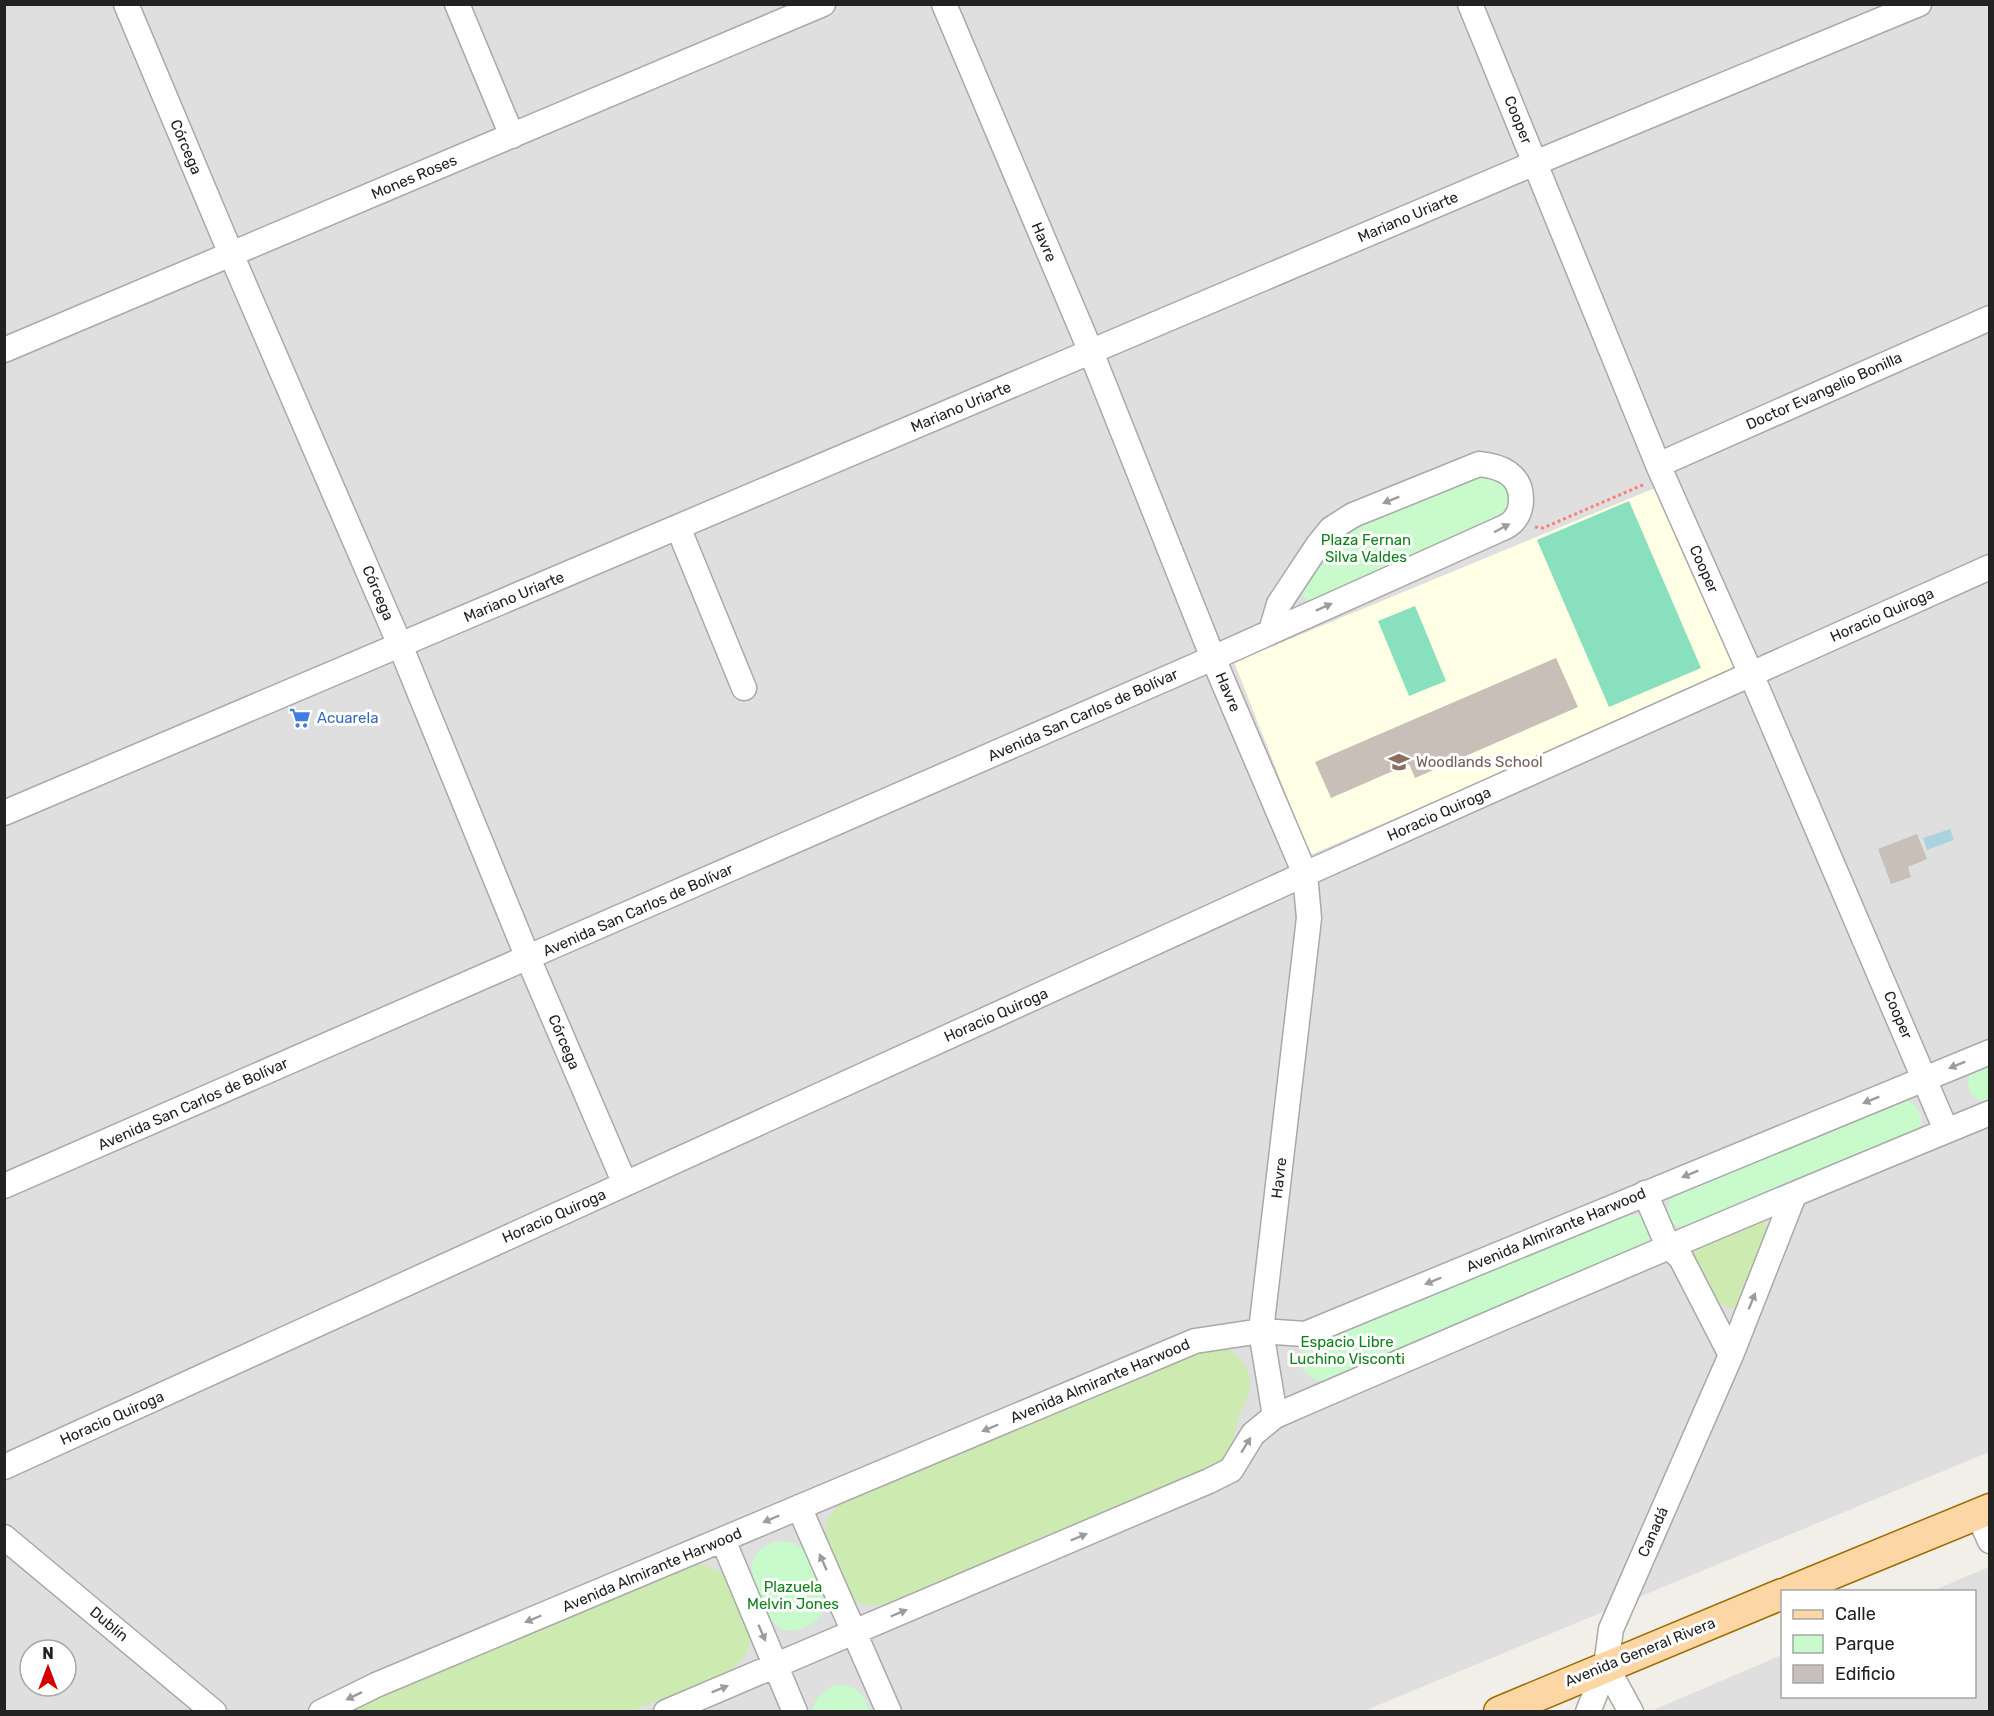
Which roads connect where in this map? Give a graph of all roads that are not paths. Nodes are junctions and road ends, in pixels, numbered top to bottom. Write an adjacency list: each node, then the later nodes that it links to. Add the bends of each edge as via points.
1 (126, 4): 9 (street, Córcega)
2 (457, 4): 7 (street)
3 (823, 4): 7 (street, Mones Roses)
4 (944, 4): 12 (street, Havre)
5 (1470, 4): 8 (street, Cooper)
6 (1919, 4): 8 (street, Mariano Uriarte)
7 (512, 136): 9 (street, Mones Roses)
8 (1535, 163): 12 (street, Mariano Uriarte); 13 (street, Cooper)
9 (231, 254): 11 (street, Mones Roses); 17 (street, Córcega)
10 (1989, 318): 13 (street, Doctor Evangelio Bonilla)
11 (4, 350)
12 (1091, 352): 14 (street, Mariano Uriarte); 18 (street, Havre)
13 (1661, 470): 19 (street, Cooper)
14 (678, 527): 17 (street, Mariano Uriarte); 20 (street)
15 (1989, 567): 19 (street, Horacio Quiroga)
16 (1271, 631): 16 (street, Avenida San Carlos de Bolívar, one-way to 16, via 1513,522 1521,508 1517,480 1493,465 1479,464 1353,515 1331,529 1318,545 1279,604); 18 (street, Avenida San Carlos de Bolívar)
17 (400, 645): 21 (street, Mariano Uriarte); 23 (street, Córcega)
18 (1213, 658): 22 (street, Havre); 23 (street, Avenida San Carlos de Bolívar)
19 (1751, 674): 22 (street, Horacio Quiroga); 25 (street, Cooper)
20 (744, 688)
21 (4, 813)
22 (1305, 874): 28 (street, Horacio Quiroga); 33 (street, Havre, via 1309,918)
23 (528, 958): 28 (street, Córcega); 29 (street, Avenida San Carlos de Bolívar)
24 (1989, 1052): 25 (street, Avenida Almirante Harwood, one-way to 25)
25 (1925, 1078): 27 (street, Cooper); 30 (street, Avenida Almirante Harwood, one-way to 30)
26 (1989, 1113): 27 (street)
27 (1946, 1130): 31 (street)
28 (625, 1184): 36 (street, Horacio Quiroga)
29 (4, 1186)
30 (1645, 1193): 32 (street); 33 (street, Avenida Almirante Harwood, one-way to 33, via 1305,1334)
31 (1794, 1195): 32 (street); 34 (street, Canadá, one-way to 31)
32 (1668, 1246): 34 (street, via 1681,1258); 35 (street)
33 (1261, 1331): 35 (street, Havre); 37 (street, Avenida Almirante Harwood, one-way to 37, via 1195,1341)
34 (1731, 1355): 46 (street, Canadá, via 1611,1629)
35 (1275, 1416): 44 (street, one-way to 35, via 1231,1470 1253,1434)
36 (4, 1467)
37 (800, 1507): 40 (street, Avenida Almirante Harwood, one-way to 40); 44 (street, one-way to 37)
38 (1984, 1511): 41 (street); 42 (main road)
39 (4, 1537): 47 (street, Dublín)
40 (723, 1540): 45 (street, one-way to 45); 48 (street, Avenida Almirante Harwood, one-way to 48, via 376,1685)
41 (1989, 1541)
42 (1793, 1590)
43 (1781, 1594): 46 (main road, Avenida General Rivera)
44 (854, 1632): 45 (street); 51 (street)
45 (776, 1666): 49 (street, one-way to 45); 50 (street)
46 (1606, 1666): 52 (main road, Avenida General Rivera); 53 (street, Canadá); 54 (street)
47 (214, 1712)
48 (321, 1712)
49 (666, 1712)
50 (795, 1712)
51 (889, 1712)
52 (1499, 1712)
53 (1588, 1712)
54 (1631, 1712)

